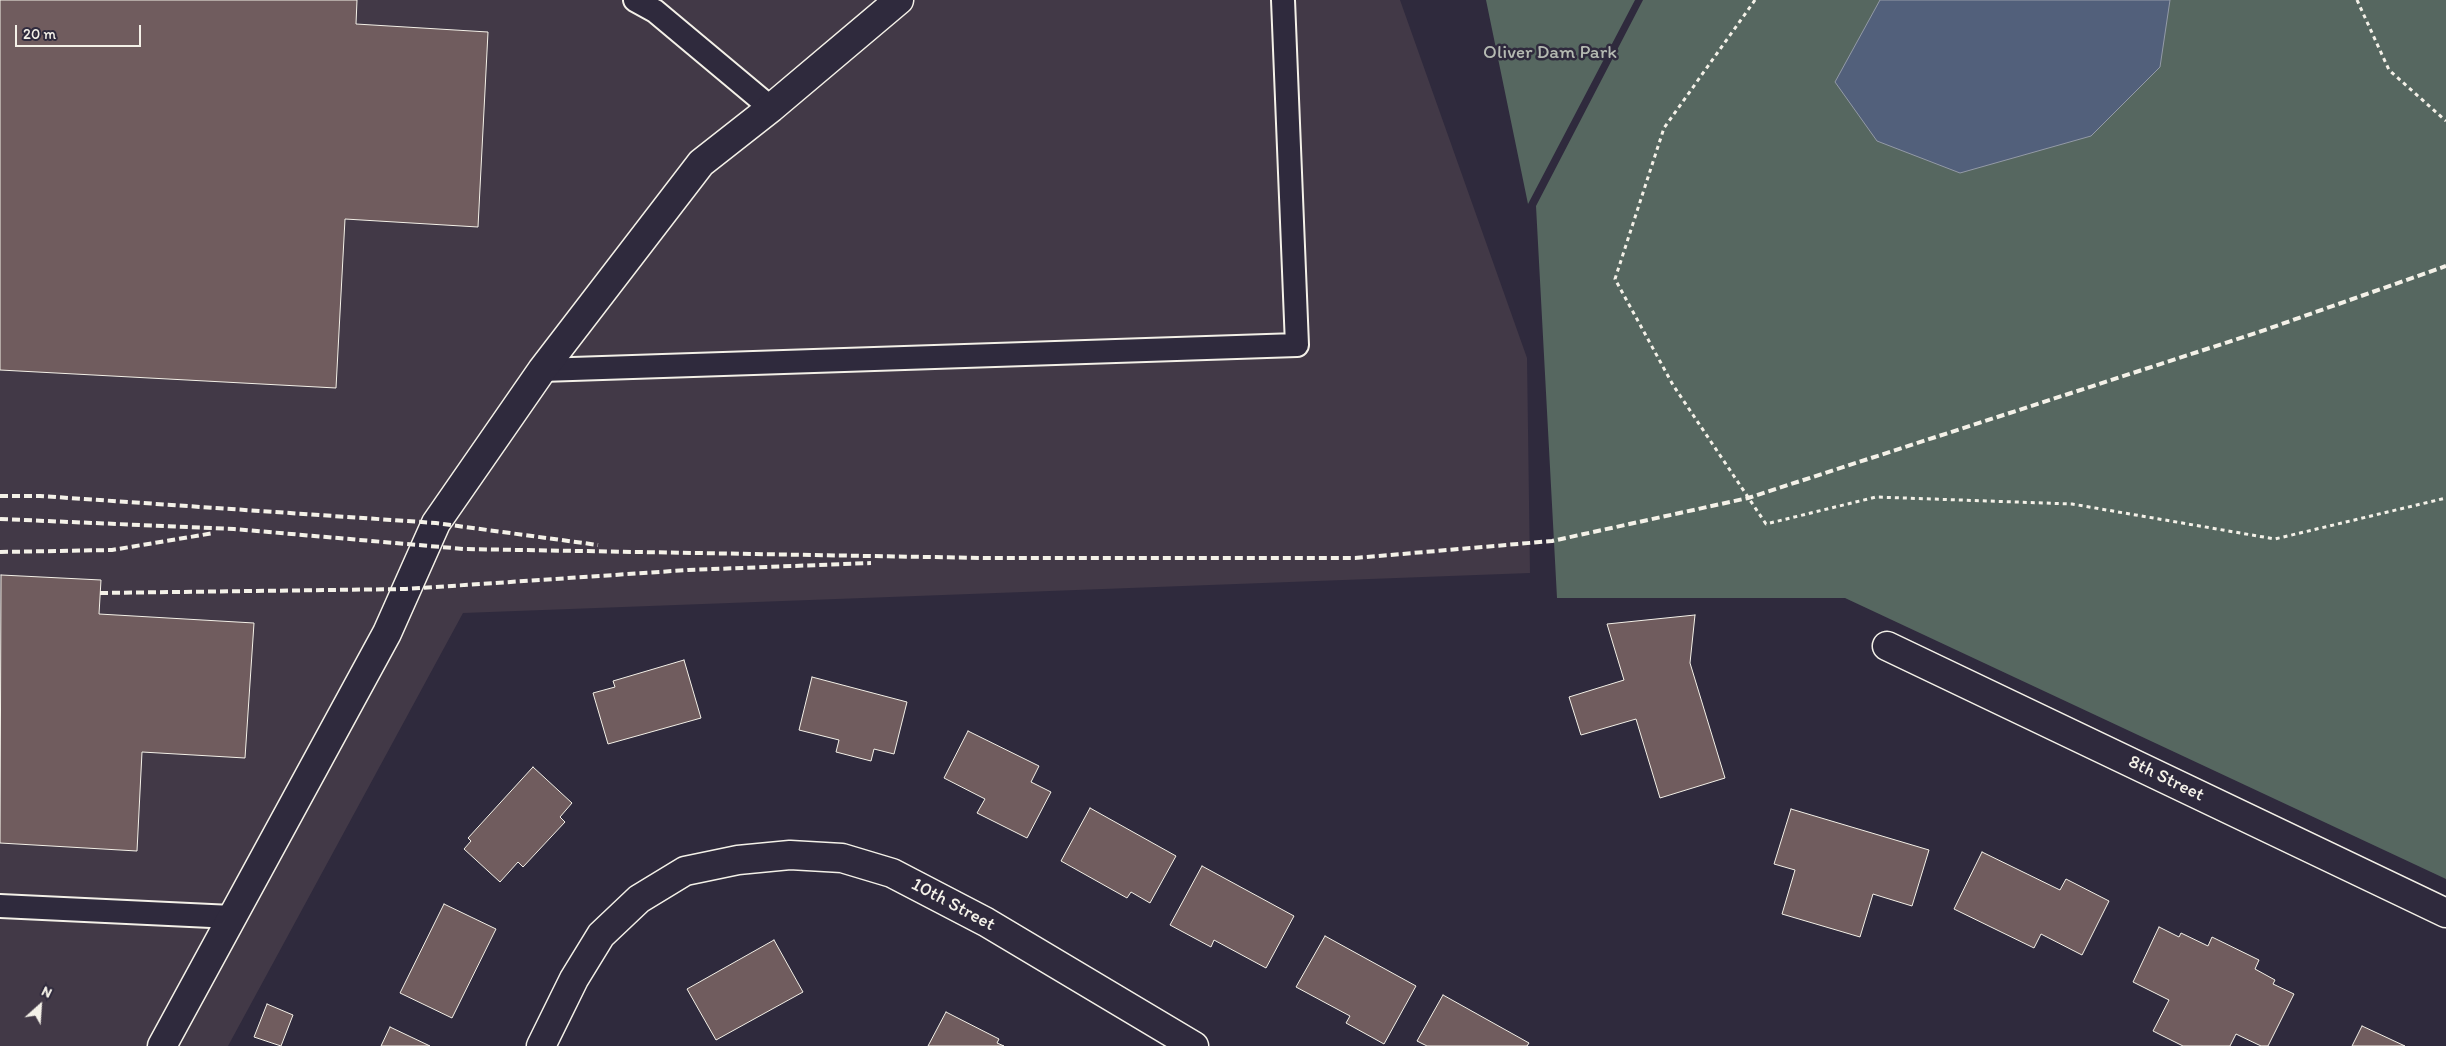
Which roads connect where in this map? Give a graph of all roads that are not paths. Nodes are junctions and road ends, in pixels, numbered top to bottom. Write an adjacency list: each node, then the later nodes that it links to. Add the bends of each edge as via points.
1 (635, 0): 4 (lane, via 656,11)
2 (899, 0): 4 (street)
3 (1283, 0): 5 (lane, via 1297,345)
4 (771, 108): 5 (street, via 701,163)
5 (542, 370): 9 (street, via 436,523 387,633)
6 (1887, 646): 8 (street, 8th Street)
7 (0, 906): 9 (lane)
8 (2446, 913)
9 (232, 917): 10 (street)
10 (162, 1046)
11 (542, 1046): 12 (street, 10th Street, via 574,979 601,936 639,899 686,871 738,860 790,855 842,858 892,873 986,922)
12 (1194, 1046)

